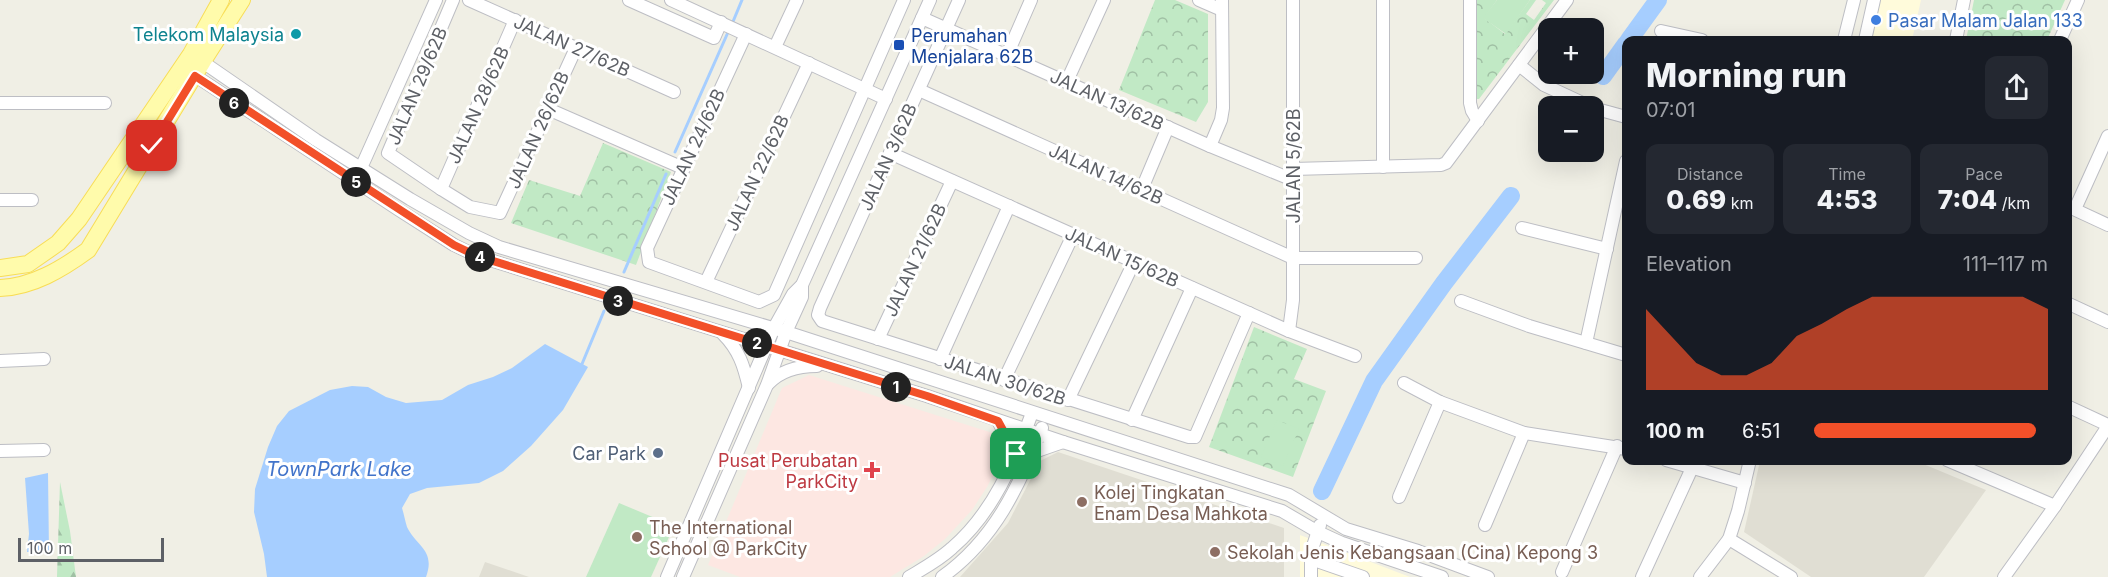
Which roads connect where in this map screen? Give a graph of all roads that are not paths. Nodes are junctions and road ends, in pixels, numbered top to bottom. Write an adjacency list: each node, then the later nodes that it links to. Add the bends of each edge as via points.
1 (221, 0): 39 (main road)
2 (242, 0): 39 (main road)
3 (436, 0): 58 (street, JALAN 29/62B)
4 (453, 0): 63 (street, JALAN 29/62B, via 388,153)
5 (469, 0): 25 (street, JALAN 27/62B)
6 (629, 0): 26 (street, via 714,38)
7 (671, 0): 26 (street)
8 (797, 0): 35 (street)
9 (904, 0): 42 (street)
10 (930, 0): 24 (street, JALAN 3/62B)
11 (959, 0): 27 (street, JALAN 3/62B)
12 (1031, 0): 37 (street)
13 (1104, 0): 41 (street)
14 (1199, 0): 23 (street)
15 (1293, 0): 60 (street, JALAN 5/62B)
16 (1383, 0): 57 (street)
17 (1470, 0): 52 (street, via 1470,103)
18 (1567, 0): 40 (street)
19 (1854, 0): 31 (street)
20 (1874, 0): 32 (street)
21 (1964, 0): 33 (street)
22 (2078, 0): 34 (street)
23 (1222, 5): 55 (street, via 1223,108)
24 (922, 18): 27 (street, JALAN 13/62B); 46 (street, JALAN 3/62B)
25 (515, 21): 36 (street, JALAN 27/62B); 63 (street, JALAN 28/62B)
26 (721, 22): 29 (street)
27 (946, 29): 37 (street, JALAN 13/62B); 43 (street, JALAN 3/62B)
28 (1661, 31): 30 (street)
29 (746, 34): 35 (street); 59 (street, JALAN 24/62B)
30 (1684, 36)
31 (1845, 36)
32 (1866, 36)
33 (1957, 36)
34 (2062, 36)
35 (775, 47): 38 (street)
36 (576, 48): 44 (street, JALAN 27/62B); 49 (street, JALAN 26/62B)
37 (1007, 55): 41 (street, JALAN 13/62B)
38 (809, 63): 42 (street); 79 (street, JALAN 22/62B)
39 (193, 64): 58 (street); 78 (main road, via 58,243 28,264); 80 (main road, via 88,250 61,270 13,288); 89 (street, via 454,245 477,256)
40 (1519, 65): 45 (street, via 1545,85); 52 (street)
41 (1067, 81): 53 (street, JALAN 13/62B)
42 (864, 89): 46 (street); 79 (street, via 774,296 759,302)
43 (919, 90): 56 (street, JALAN 3/62B); 64 (street, JALAN 14/62B)
44 (675, 92)
45 (1568, 96)
46 (886, 99): 87 (street, JALAN 3/62B, via 802,285 802,297)
47 (0, 103): 48 (street)
48 (105, 103)
49 (548, 109): 59 (street); 70 (street, JALAN 26/62B)
50 (1604, 111): 51 (street)
51 (1622, 116)
52 (1478, 121): 57 (street, via 1446,164)
53 (1168, 127): 55 (street, JALAN 13/62B); 64 (street)
54 (2108, 136): 67 (street)
55 (1210, 146): 60 (street, JALAN 13/62B)
56 (890, 153): 62 (street, JALAN 15/62B); 85 (street, JALAN 3/62B)
57 (1383, 167): 60 (street)
58 (361, 168): 87 (street, via 458,228 499,247)
59 (682, 168): 79 (street, JALAN 24/62B, via 647,248 649,262)
60 (1293, 174): 75 (street, JALAN 5/62B)
61 (1622, 180): 74 (street)
62 (952, 181): 68 (street, JALAN 15/62B); 90 (street, JALAN 21/62B)
63 (441, 189): 70 (street, JALAN 29/62B, via 470,207)
64 (1141, 191): 75 (street, JALAN 14/62B)
65 (0, 200): 66 (street)
66 (32, 200)
67 (2072, 205)
68 (1009, 206): 73 (street, JALAN 15/62B); 97 (street)
69 (2072, 207): 71 (street)
70 (500, 213)
71 (2108, 225)
72 (1522, 228): 74 (street)
73 (1073, 235): 77 (street, JALAN 15/62B); 100 (street)
74 (1607, 249): 91 (street)
75 (1293, 258): 76 (street); 88 (street, JALAN 5/62B)
76 (1416, 258)
77 (1134, 262): 81 (street, JALAN 15/62B); 104 (street)
78 (0, 268)
79 (706, 282)
80 (0, 288)
81 (1191, 288): 84 (street, JALAN 15/62B); 109 (street)
82 (1461, 301): 91 (street)
83 (2072, 305): 86 (street)
84 (1249, 314): 88 (street, JALAN 15/62B); 109 (street, JALAN 30/62B, via 1195,437 1182,437)
85 (818, 315): 90 (street, JALAN 30/62B, via 822,321)
86 (2108, 322)
87 (780, 330): 92 (street); 93 (street); 107 (street)
88 (1289, 332): 95 (street, JALAN 15/62B)
89 (723, 334): 92 (street); 103 (street, via 734,345)
90 (878, 339): 97 (street, JALAN 30/62B)
91 (1586, 343): 94 (street)
92 (767, 346): 93 (street); 103 (street)
93 (780, 351): 99 (street); 102 (street)
94 (1622, 354)
95 (1355, 356)
96 (44, 359): 98 (street)
97 (940, 359): 100 (street, JALAN 30/62B)
98 (0, 361)
99 (825, 366): 102 (street, via 793,368); 110 (street)
100 (1004, 380): 104 (street, JALAN 30/62B)
101 (1404, 383): 105 (street)
102 (767, 385): 135 (street)
103 (749, 388): 134 (street)
104 (1068, 400): 109 (street, JALAN 30/62B)
105 (1440, 402): 113 (street); 126 (street)
106 (2072, 408): 111 (street)
107 (1032, 413): 108 (street); 112 (street)
108 (1046, 417): 114 (street); 127 (street, via 1289,495)
109 (1132, 420)
110 (998, 421): 112 (street); 119 (street)
111 (2108, 425): 128 (street)
112 (1026, 429): 114 (street); 119 (street)
113 (1524, 433): 116 (street); 129 (street)
114 (1039, 434): 115 (street); 120 (street)
115 (1063, 442): 120 (street); 130 (street, via 1282,511)
116 (1622, 448): 133 (street)
117 (44, 450): 118 (street)
118 (0, 451)
119 (1016, 454): 136 (street, via 982,517 953,548)
120 (1030, 455): 137 (street, via 998,521)
121 (1682, 465): 124 (street)
122 (1749, 465): 125 (street)
123 (1959, 465): 128 (street)
124 (1692, 468): 125 (street); 142 (street)
125 (1745, 483): 131 (street)
126 (1399, 497)
127 (1303, 504): 130 (street, via 1318,519); 141 (street, via 1346,529)
128 (2055, 506): 145 (street)
129 (1485, 525)
130 (1318, 532): 132 (street); 140 (street)
131 (1729, 538): 143 (street); 144 (street)
132 (1311, 559): 138 (street); 139 (street)
133 (1562, 572)
134 (668, 577)
135 (683, 577)
136 (909, 577)
137 (942, 577)
138 (1311, 577)
139 (1363, 577)
140 (1442, 577)
141 (1488, 577)
142 (1642, 577)
143 (1700, 577)
144 (1791, 577)
145 (2004, 577)

